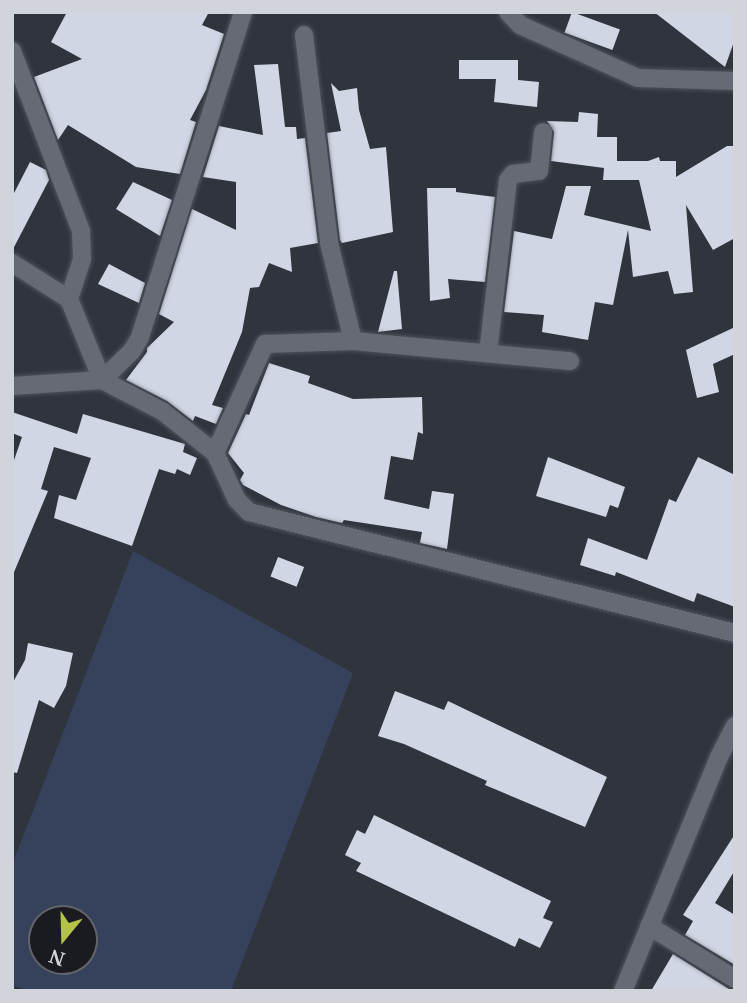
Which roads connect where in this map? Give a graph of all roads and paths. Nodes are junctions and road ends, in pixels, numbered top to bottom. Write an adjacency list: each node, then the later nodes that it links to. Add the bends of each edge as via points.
1 (243, 12): 12 (street, via 140,337)
2 (508, 12): 5 (street, via 520,24 638,78)
3 (304, 35): 9 (street, via 329,243)
4 (12, 51): 8 (street, via 81,231 82,259)
5 (735, 81)
6 (543, 132): 10 (street, via 539,172 513,174 508,180)
7 (12, 263): 8 (street)
8 (69, 299): 12 (street)
9 (353, 341): 10 (street); 14 (street, via 265,344)
10 (488, 354): 11 (street)
11 (570, 361)
12 (102, 380): 13 (street); 14 (street, via 162,411)
13 (12, 386)
14 (215, 453): 15 (street, via 237,500 249,512)
15 (735, 633)
16 (735, 726): 17 (street)
17 (727, 761): 18 (street)
18 (649, 926): 19 (street); 20 (street)
19 (735, 979)
20 (623, 991)

